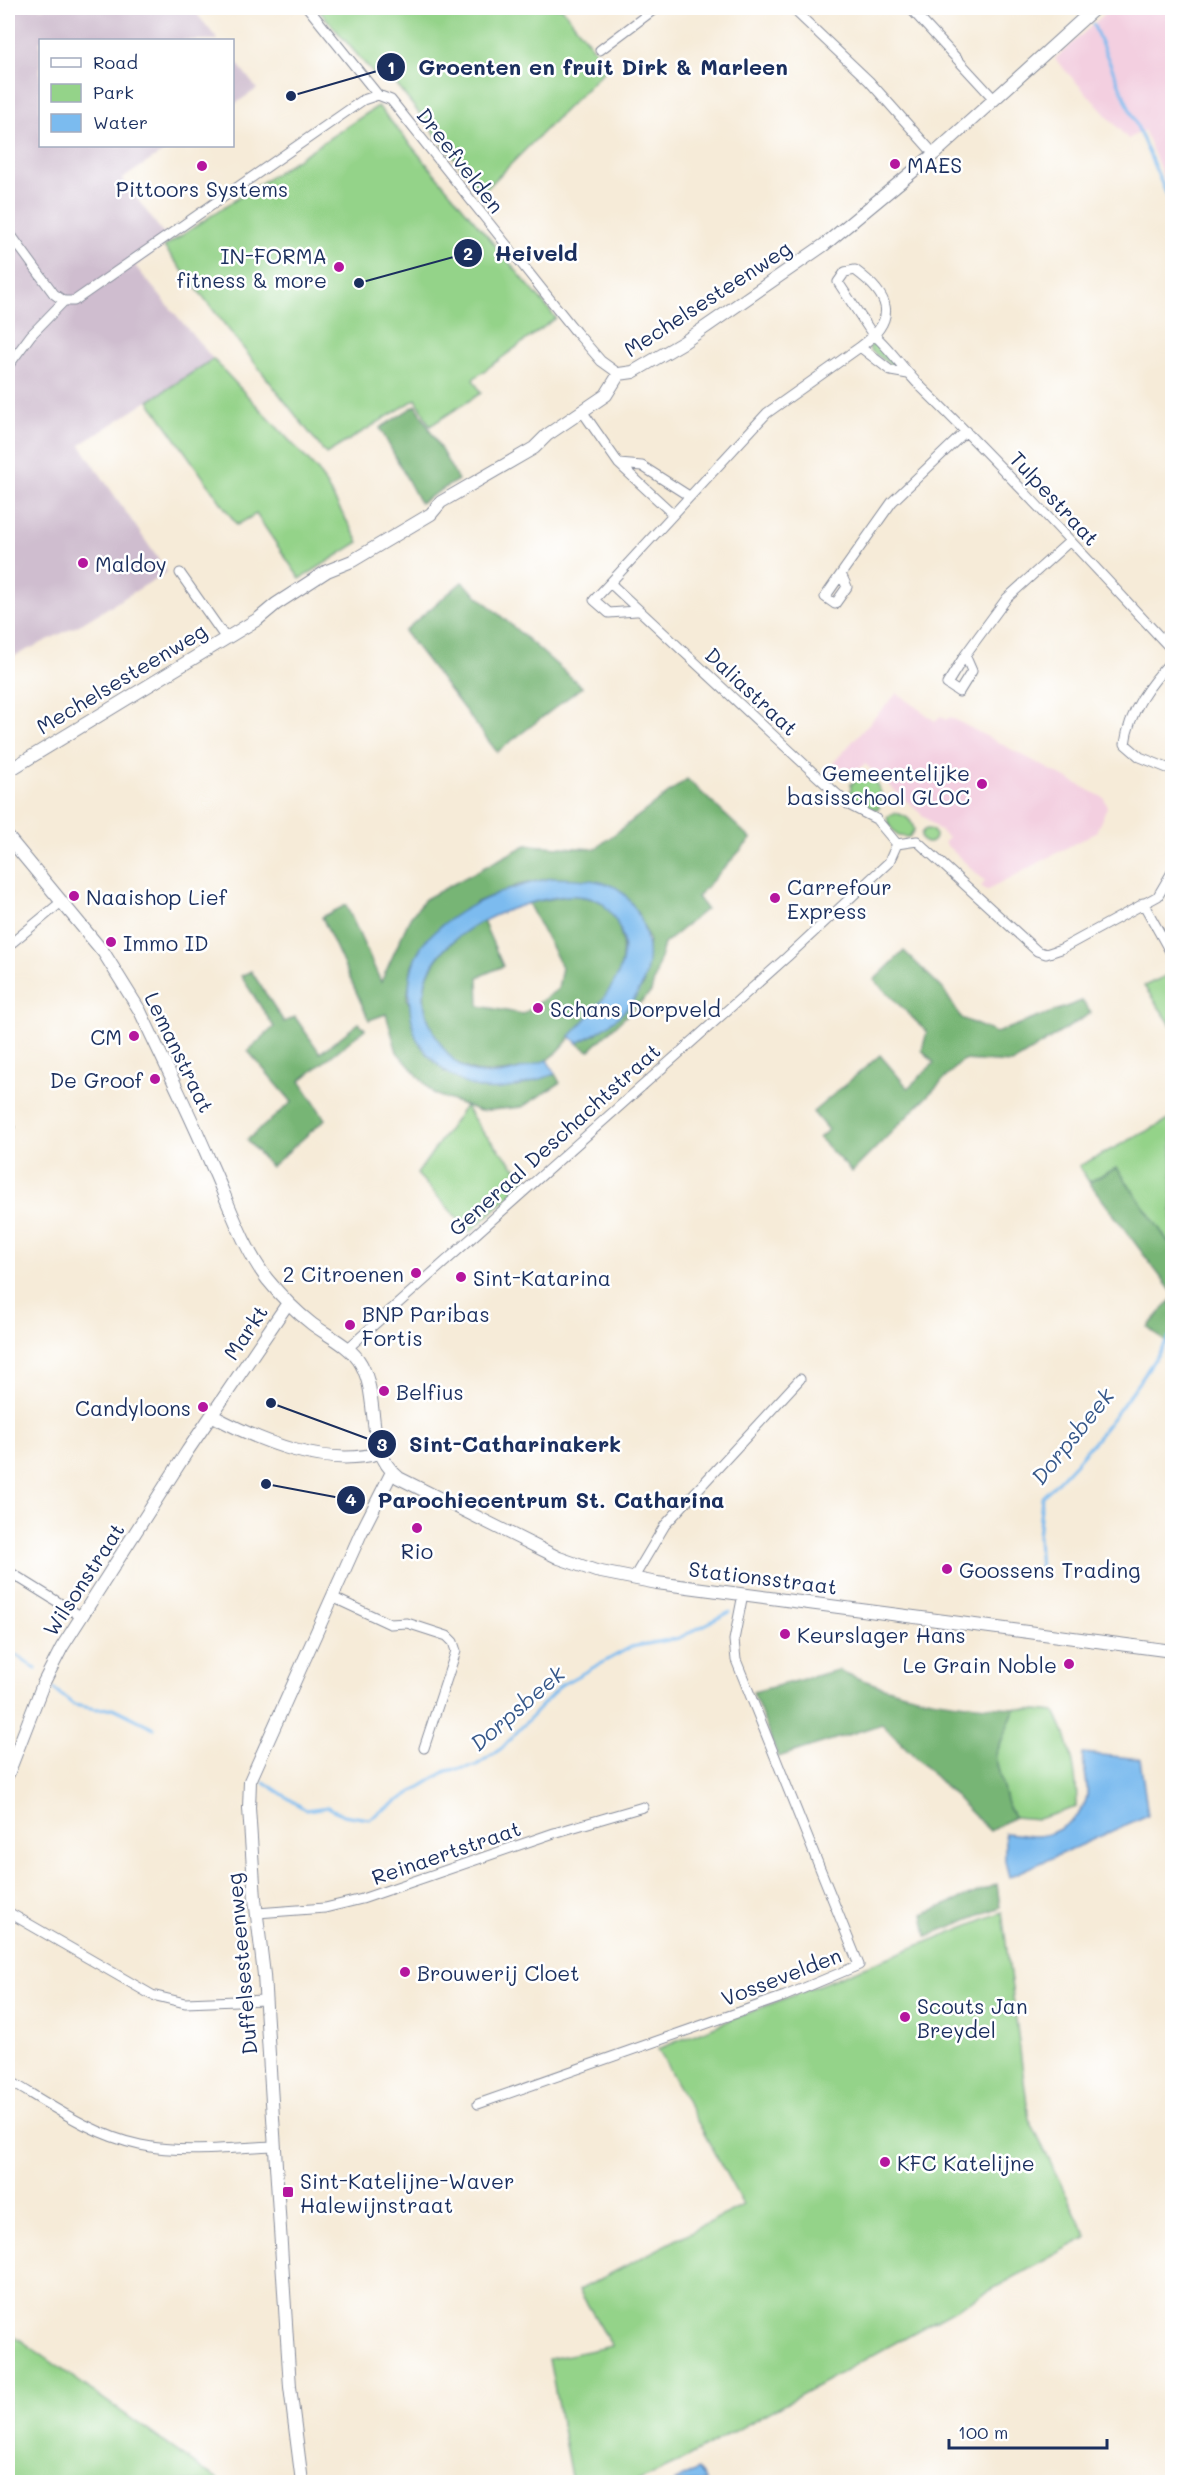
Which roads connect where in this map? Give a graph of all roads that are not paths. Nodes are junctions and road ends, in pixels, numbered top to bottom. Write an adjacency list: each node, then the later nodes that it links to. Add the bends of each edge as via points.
1 (308, 8): 9 (street, Dreefvelden)
2 (637, 8): 7 (street)
3 (656, 8): 7 (street)
4 (792, 8): 11 (street, via 869,81)
5 (910, 8): 10 (street)
6 (1095, 8): 10 (street, Mechelsesteenweg)
7 (644, 17): 8 (street)
8 (600, 50)
9 (378, 95): 13 (street, via 363,100 74,301); 17 (street, Dreefvelden, via 391,100 576,333 601,362)
10 (994, 99): 11 (street, Mechelsesteenweg)
11 (934, 154): 17 (street, Mechelsesteenweg, via 815,251 684,342 633,372)
12 (8, 231): 13 (street, via 54,294)
13 (64, 301): 16 (street)
14 (876, 336): 14 (street, Tulpestraat, via 882,325 885,300 860,274 849,270 838,282); 15 (street); 18 (street, Tulpestraat)
15 (861, 347): 18 (street, Tulpestraat, via 891,371); 22 (street, via 767,413)
16 (8, 366)
17 (619, 374): 19 (street, Mechelsesteenweg, via 606,395)
18 (908, 374): 20 (street, Tulpestraat)
19 (582, 411): 21 (street); 29 (street, Mechelsesteenweg, via 534,448 441,502 431,514 352,561 327,570 258,619)
20 (966, 431): 24 (street, Tulpestraat); 26 (street, via 892,502)
21 (619, 464): 22 (street, via 642,466); 23 (street)
22 (689, 496): 23 (street)
23 (673, 514): 27 (street)
24 (1070, 541): 30 (street, Tulpestraat); 31 (street, via 1007,598)
25 (180, 573): 29 (street, Mechelsesteenweg)
26 (841, 574)
27 (610, 584): 28 (street, Daliastraat); 28 (street, via 594,600 609,613)
28 (636, 610): 36 (street, Daliastraat, via 849,805 876,819)
29 (225, 637): 34 (street, Mechelsesteenweg)
30 (1173, 650)
31 (965, 655)
32 (1173, 660): 33 (street, via 1150,683 1125,744 1140,757)
33 (1173, 770)
34 (8, 771)
35 (8, 837): 38 (street, Lemanstraat)
36 (897, 844): 39 (street, via 917,841 1037,951 1046,954); 43 (street, Generaal Deschachtstraat, via 889,861 787,957)
37 (1173, 872): 39 (street, via 1158,896)
38 (60, 903): 40 (street); 42 (street, Lemanstraat, via 104,953 136,1003 256,1260)
39 (1143, 903): 41 (street)
40 (8, 946)
41 (1173, 955)
42 (288, 1303): 43 (street, Markt); 45 (street, Markt)
43 (347, 1349): 46 (street, Markt, via 359,1361 368,1381)
44 (800, 1379): 49 (street, via 665,1526)
45 (213, 1416): 46 (street, via 243,1432 326,1457 364,1458); 52 (street, Wilsonstraat)
46 (380, 1454): 47 (street, Stationsstraat)
47 (392, 1472): 49 (street, Stationsstraat, via 559,1558); 51 (street, Duffelsesteenweg)
48 (8, 1571): 52 (street)
49 (633, 1579): 50 (street, Stationsstraat)
50 (743, 1594): 53 (street, Stationsstraat); 61 (street, Vossevelden, via 734,1640 736,1660 859,1965 785,1996)
51 (332, 1597): 54 (street, via 390,1624 407,1623 447,1636 453,1642 456,1651); 58 (street, Duffelsesteenweg, via 250,1781)
52 (82, 1617): 55 (street, Wilsonstraat, via 43,1684)
53 (1173, 1651)
54 (424, 1748)
55 (8, 1774)
56 (643, 1807): 58 (street, Reinaertstraat, via 362,1899 325,1908)
57 (8, 1912): 59 (street, via 152,1995 185,2003)
58 (257, 1913): 59 (street, Duffelsesteenweg)
59 (265, 2000): 62 (street, Duffelsesteenweg)
60 (8, 2080): 62 (street, via 110,2136 140,2145 171,2149)
61 (477, 2104)
62 (274, 2146): 63 (street, Duffelsesteenweg, via 290,2387)
63 (302, 2482)

